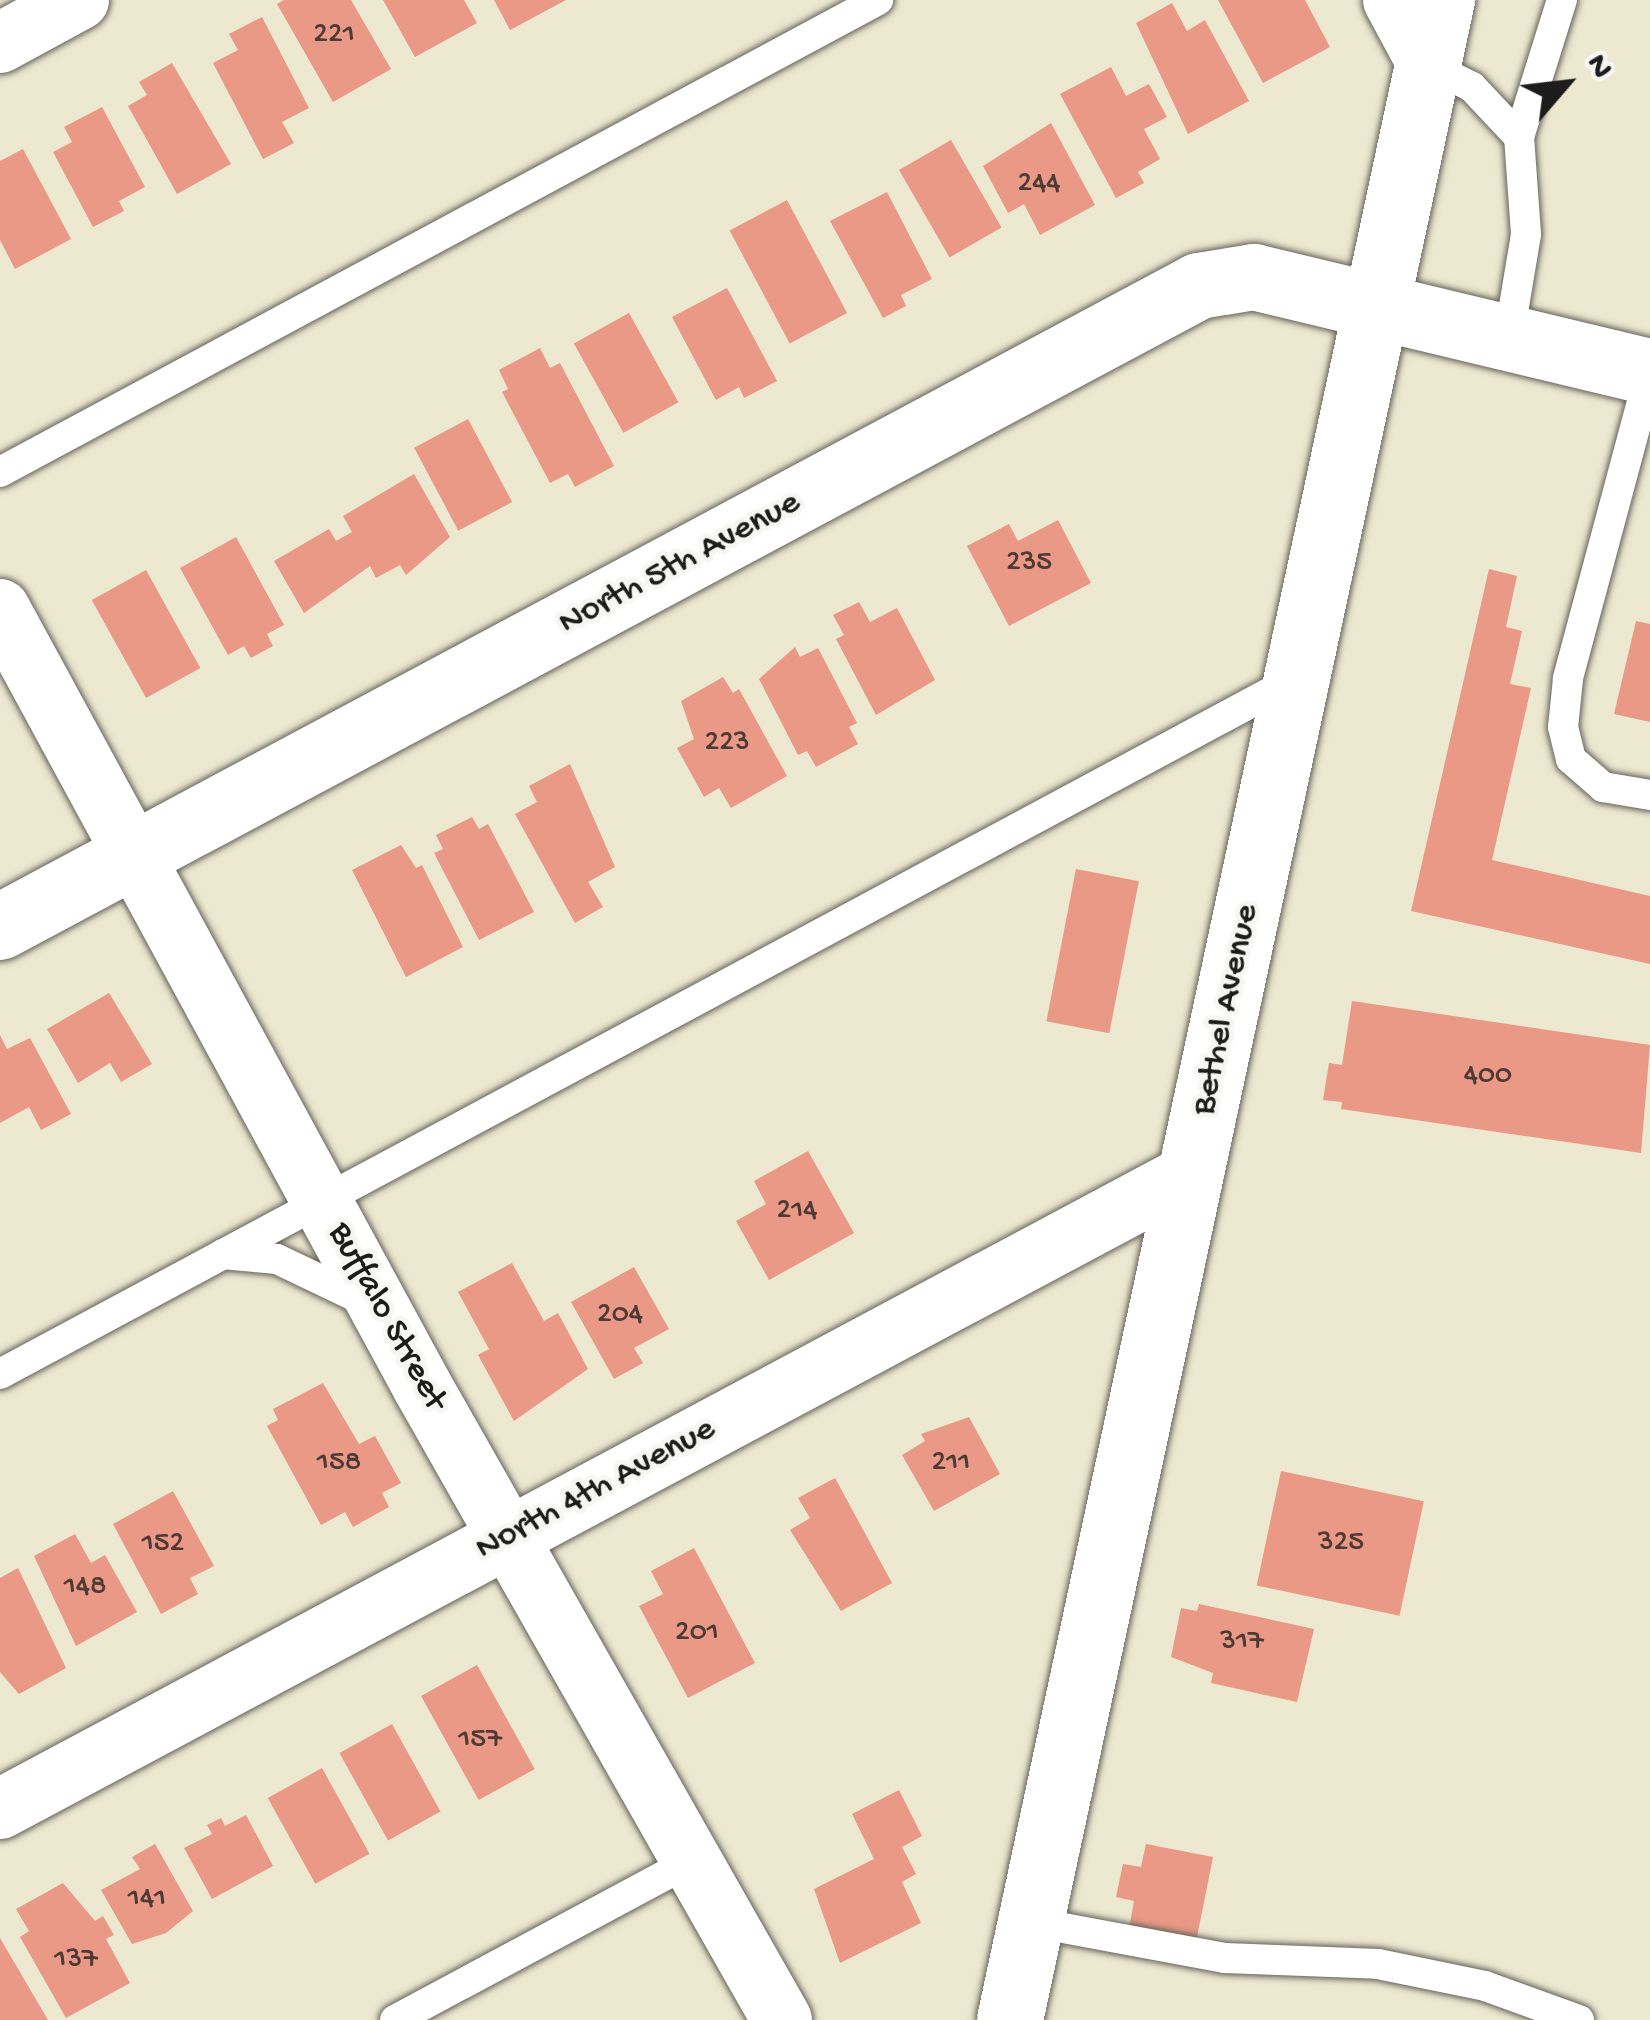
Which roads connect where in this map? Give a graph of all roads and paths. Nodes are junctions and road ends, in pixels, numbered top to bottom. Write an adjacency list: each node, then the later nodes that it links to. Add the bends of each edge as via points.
1 (79, 0): 6 (street)
2 (878, 0): 12 (lane)
3 (1393, 0): 7 (street)
4 (1442, 0): 7 (street, Bethel Avenue)
5 (1562, 0): 8 (lane)
6 (0, 43)
7 (1428, 65): 8 (lane, via 1472,87); 9 (street, Bethel Avenue)
8 (1519, 137): 10 (lane, via 1526,234)
9 (1378, 303): 10 (street, North 5th Avenue); 14 (street, Bethel Avenue); 16 (street, North 5th Avenue, via 1254,278 1199,286)
10 (1509, 336): 11 (street, North 5th Avenue)
11 (1650, 372): 15 (lane, via 1568,679 1563,727 1571,759 1603,788)
12 (0, 472)
13 (0, 609): 16 (street, Buffalo Street)
14 (1298, 677): 18 (street, Bethel Avenue); 19 (lane)
15 (1650, 795)
16 (134, 855): 17 (street, North 5th Avenue); 19 (street, Buffalo Street)
17 (0, 927)
18 (1193, 1172): 23 (street, North 4th Avenue); 26 (street, Bethel Avenue)
19 (322, 1201): 20 (lane); 21 (street, Buffalo Street)
20 (223, 1254): 21 (lane, via 277,1259); 22 (lane)
21 (381, 1311): 23 (street, Buffalo Street)
22 (0, 1374)
23 (512, 1534): 24 (street, North 4th Avenue); 25 (street, Buffalo Street)
24 (0, 1809)
25 (694, 1860): 27 (lane); 28 (street, Buffalo Street)
26 (1031, 1922): 29 (street, Bethel Avenue); 30 (lane, via 1225,1958 1378,1964 1485,1986)
27 (395, 2020)
28 (782, 2020)
29 (1010, 2020)
30 (1579, 2020)

